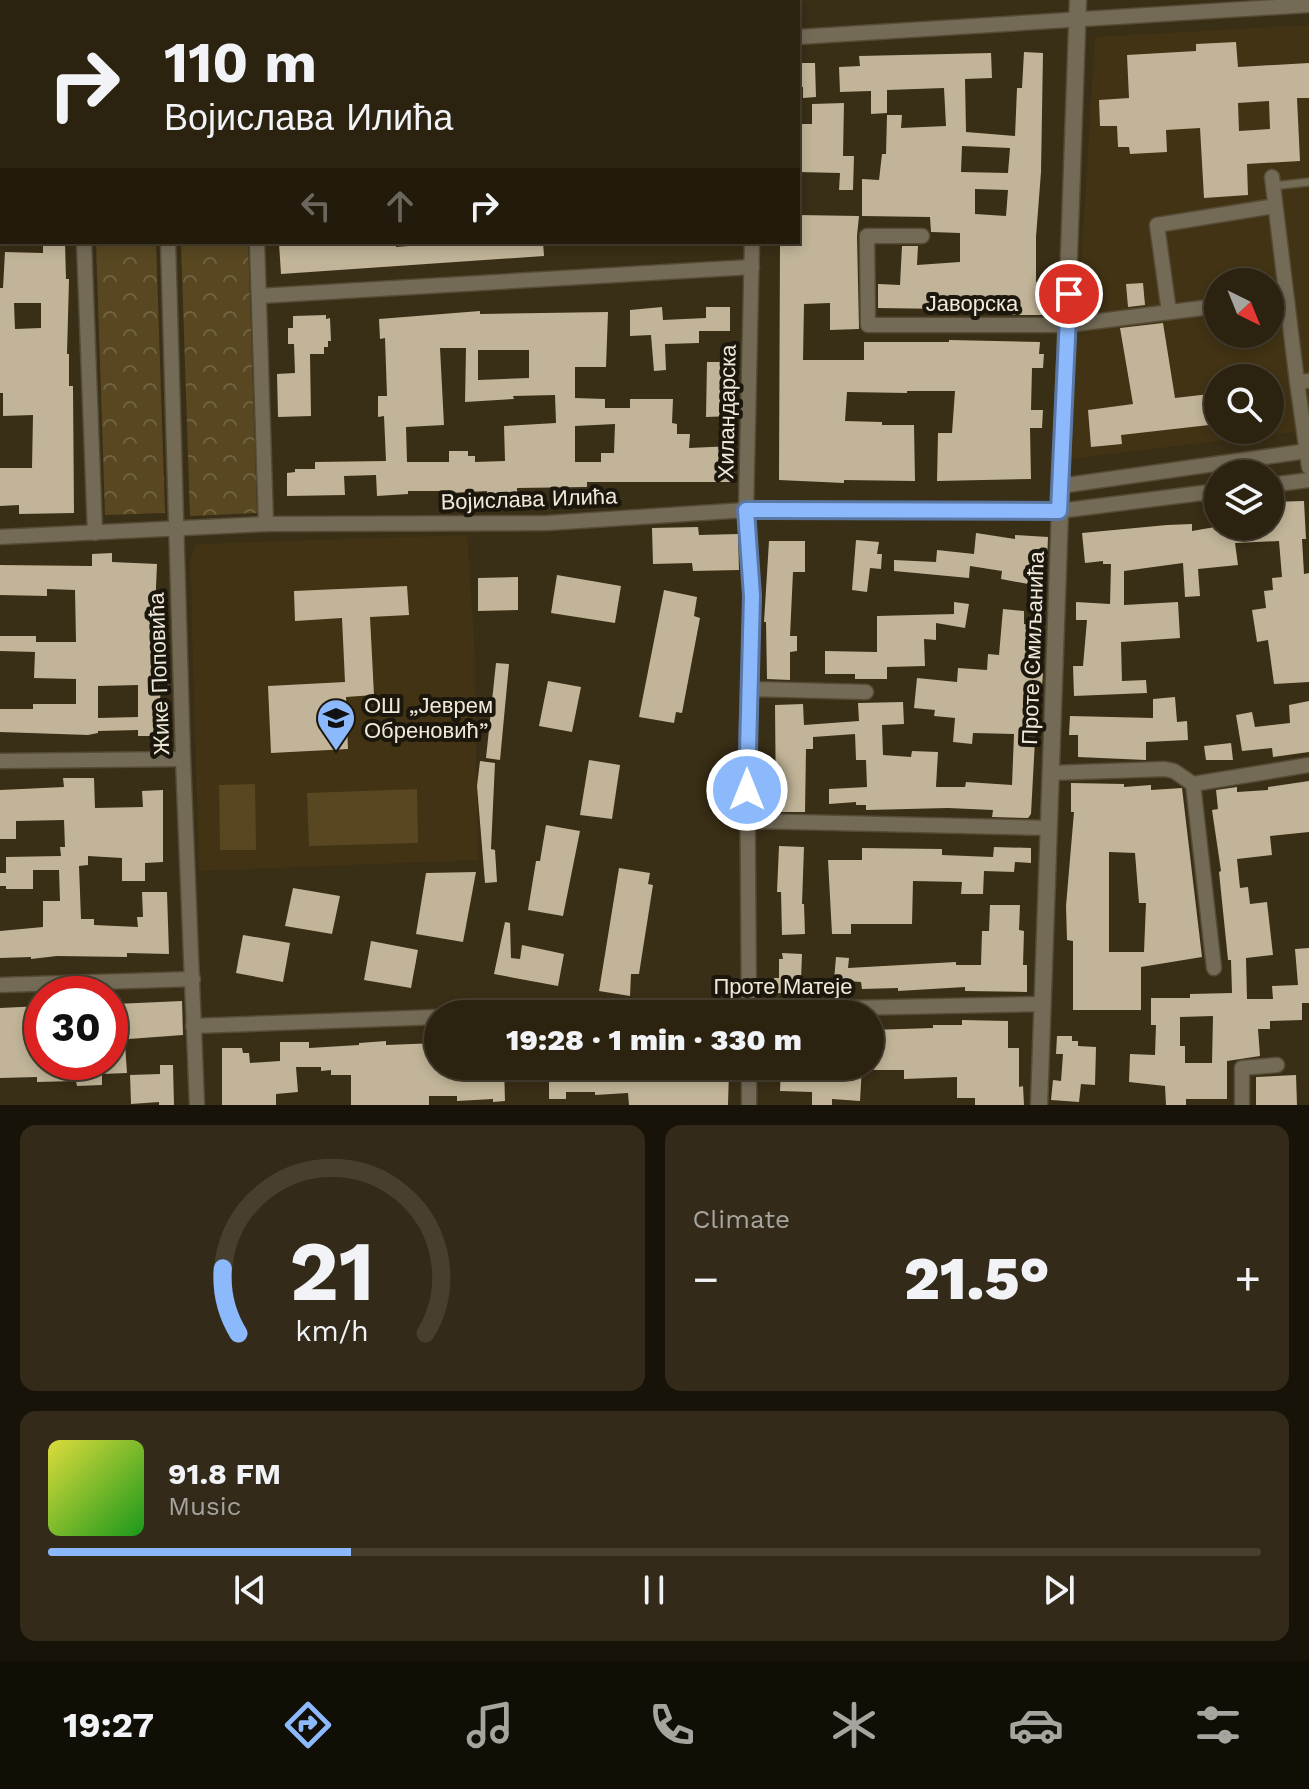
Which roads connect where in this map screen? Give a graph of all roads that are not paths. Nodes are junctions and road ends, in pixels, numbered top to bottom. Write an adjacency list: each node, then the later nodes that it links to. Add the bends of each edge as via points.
1 (1078, 0): 3 (street, Проте Смиљанића)
2 (1309, 5): 3 (street)
3 (1078, 19): 4 (street); 19 (street, Проте Смиљанића)
4 (800, 37)
5 (1272, 181): 6 (lane); 7 (street)
6 (1309, 182)
7 (1275, 206): 14 (street); 17 (street, via 1157,225)
8 (922, 236): 19 (street, Јаворска, via 867,236 868,325)
9 (84, 244): 31 (street)
10 (168, 244): 30 (street, Жике Поповића)
11 (257, 244): 15 (street)
12 (752, 244): 13 (street, Хиландарска)
13 (752, 267): 15 (street); 27 (street, Хиландарска)
14 (1277, 268)
15 (259, 296): 29 (street)
16 (1204, 308): 17 (street, Јаворска)
17 (1169, 312): 19 (street, Јаворска)
18 (1284, 319): 20 (street)
19 (1068, 325): 25 (street, Проте Смиљанића)
20 (1303, 382): 21 (street)
21 (1307, 451): 22 (street); 25 (street)
22 (1309, 467)
23 (1309, 480): 24 (street)
24 (1284, 483)
25 (1060, 486): 28 (street, Проте Смиљанића)
26 (1204, 493): 28 (street, Војислава Илића)
27 (746, 510): 28 (street, Војислава Илића); 29 (street, Војислава Илића, via 548,523); 33 (street, Хиландарска, via 752,596)
28 (1059, 511): 38 (street, Проте Смиљанића)
29 (266, 524): 30 (street, Војислава Илића)
30 (177, 529): 31 (street, Војислава Илића); 35 (street, Жике Поповића)
31 (95, 533): 32 (street, Војислава Илића)
32 (0, 537)
33 (749, 689): 34 (street); 40 (street, Хиландарска)
34 (866, 692)
35 (183, 759): 36 (street); 43 (street, Жике Поповића)
36 (0, 761)
37 (1309, 765): 39 (street)
38 (1050, 773): 39 (street, via 1165,769); 41 (street, Проте Смиљанића)
39 (1193, 784): 42 (street)
40 (747, 821): 41 (street); 45 (street, Хиландарска)
41 (1049, 828): 46 (street, Проте Смиљанића)
42 (1214, 968)
43 (193, 979): 44 (street); 49 (street, Жике Поповића)
44 (0, 985)
45 (749, 1000)
46 (1041, 1004): 47 (street, Проте Матеје); 54 (street, Проте Смиљанића)
47 (884, 1008)
48 (424, 1018): 49 (street)
49 (193, 1026): 52 (street, Жике Поповића)
50 (1277, 1065): 55 (street, via 1242,1068)
51 (749, 1080): 53 (street)
52 (197, 1105)
53 (749, 1105)
54 (1039, 1105)
55 (1242, 1105)

